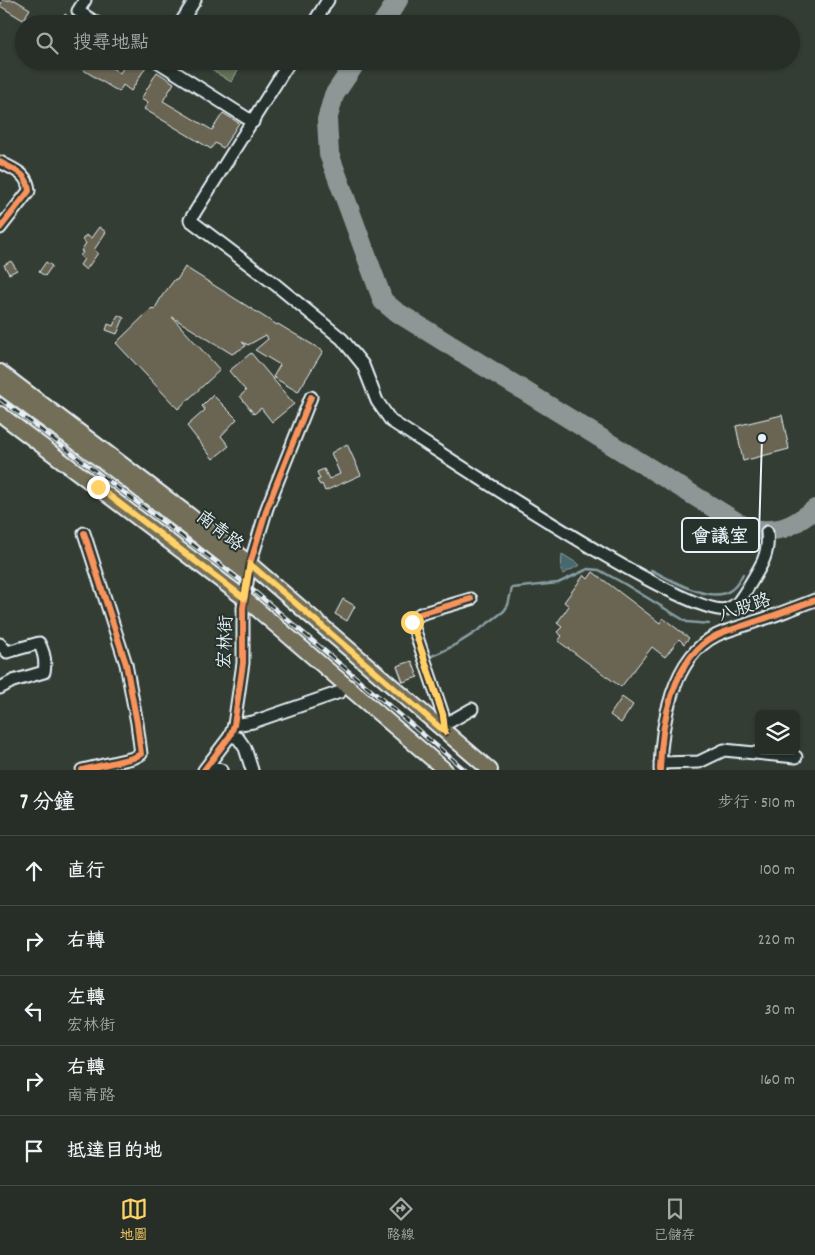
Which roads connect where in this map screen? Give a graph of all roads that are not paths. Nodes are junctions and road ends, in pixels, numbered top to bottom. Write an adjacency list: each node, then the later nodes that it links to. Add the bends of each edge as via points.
1 (85, 0): 4 (street, via 78,11)
2 (194, 0): 5 (street)
3 (328, 0): 6 (street)
4 (84, 15)
5 (185, 15)
6 (319, 15)
7 (171, 70): 9 (street)
8 (285, 70): 9 (street)
9 (253, 122): 20 (street, via 190,220 342,339 363,365 377,401 391,421 592,550 675,593 715,609 727,609 738,603 763,561)
10 (0, 162): 11 (street, via 25,176 29,191)
11 (0, 228)
12 (0, 372): 19 (main road)
13 (0, 386): 17 (main road, 南青路)
14 (311, 397): 23 (street, 宏林街, via 267,508)
15 (0, 414): 18 (main road, 南青路)
16 (0, 425): 22 (main road)
17 (113, 469): 19 (main road, 南青路); 23 (main road, 南青路)
18 (98, 487): 22 (main road, 南青路); 26 (main road, 南青路)
19 (189, 515): 23 (main road)
20 (768, 532)
21 (84, 533): 38 (street, via 126,664 141,754)
22 (163, 544): 26 (main road)
23 (249, 569): 26 (street, 宏林街); 32 (main road); 35 (main road, 南青路)
24 (471, 599): 32 (street, via 420,614 412,622 443,715)
25 (815, 600): 36 (street, 八股路, via 716,635 700,646 685,663 666,713)
26 (244, 603): 29 (main road); 31 (street, 宏林街, via 243,663); 42 (main road, 南青路)
27 (0, 644): 28 (street, via 7,652 39,643 45,666 44,672)
28 (0, 688)
29 (340, 692): 31 (street); 41 (main road)
30 (472, 710): 32 (street)
31 (234, 725): 33 (street, 宏林街)
32 (444, 728): 35 (main road)
33 (230, 736): 37 (street, 宏林街); 40 (street, via 238,738 245,748)
34 (796, 757): 36 (street, via 724,750 699,762)
35 (477, 764): 43 (main road, 南青路); 44 (main road)
36 (660, 766)
37 (206, 768): 39 (street)
38 (82, 770)
39 (221, 770)
40 (252, 770)
41 (430, 770)
42 (445, 770)
43 (485, 770)
44 (490, 770)

